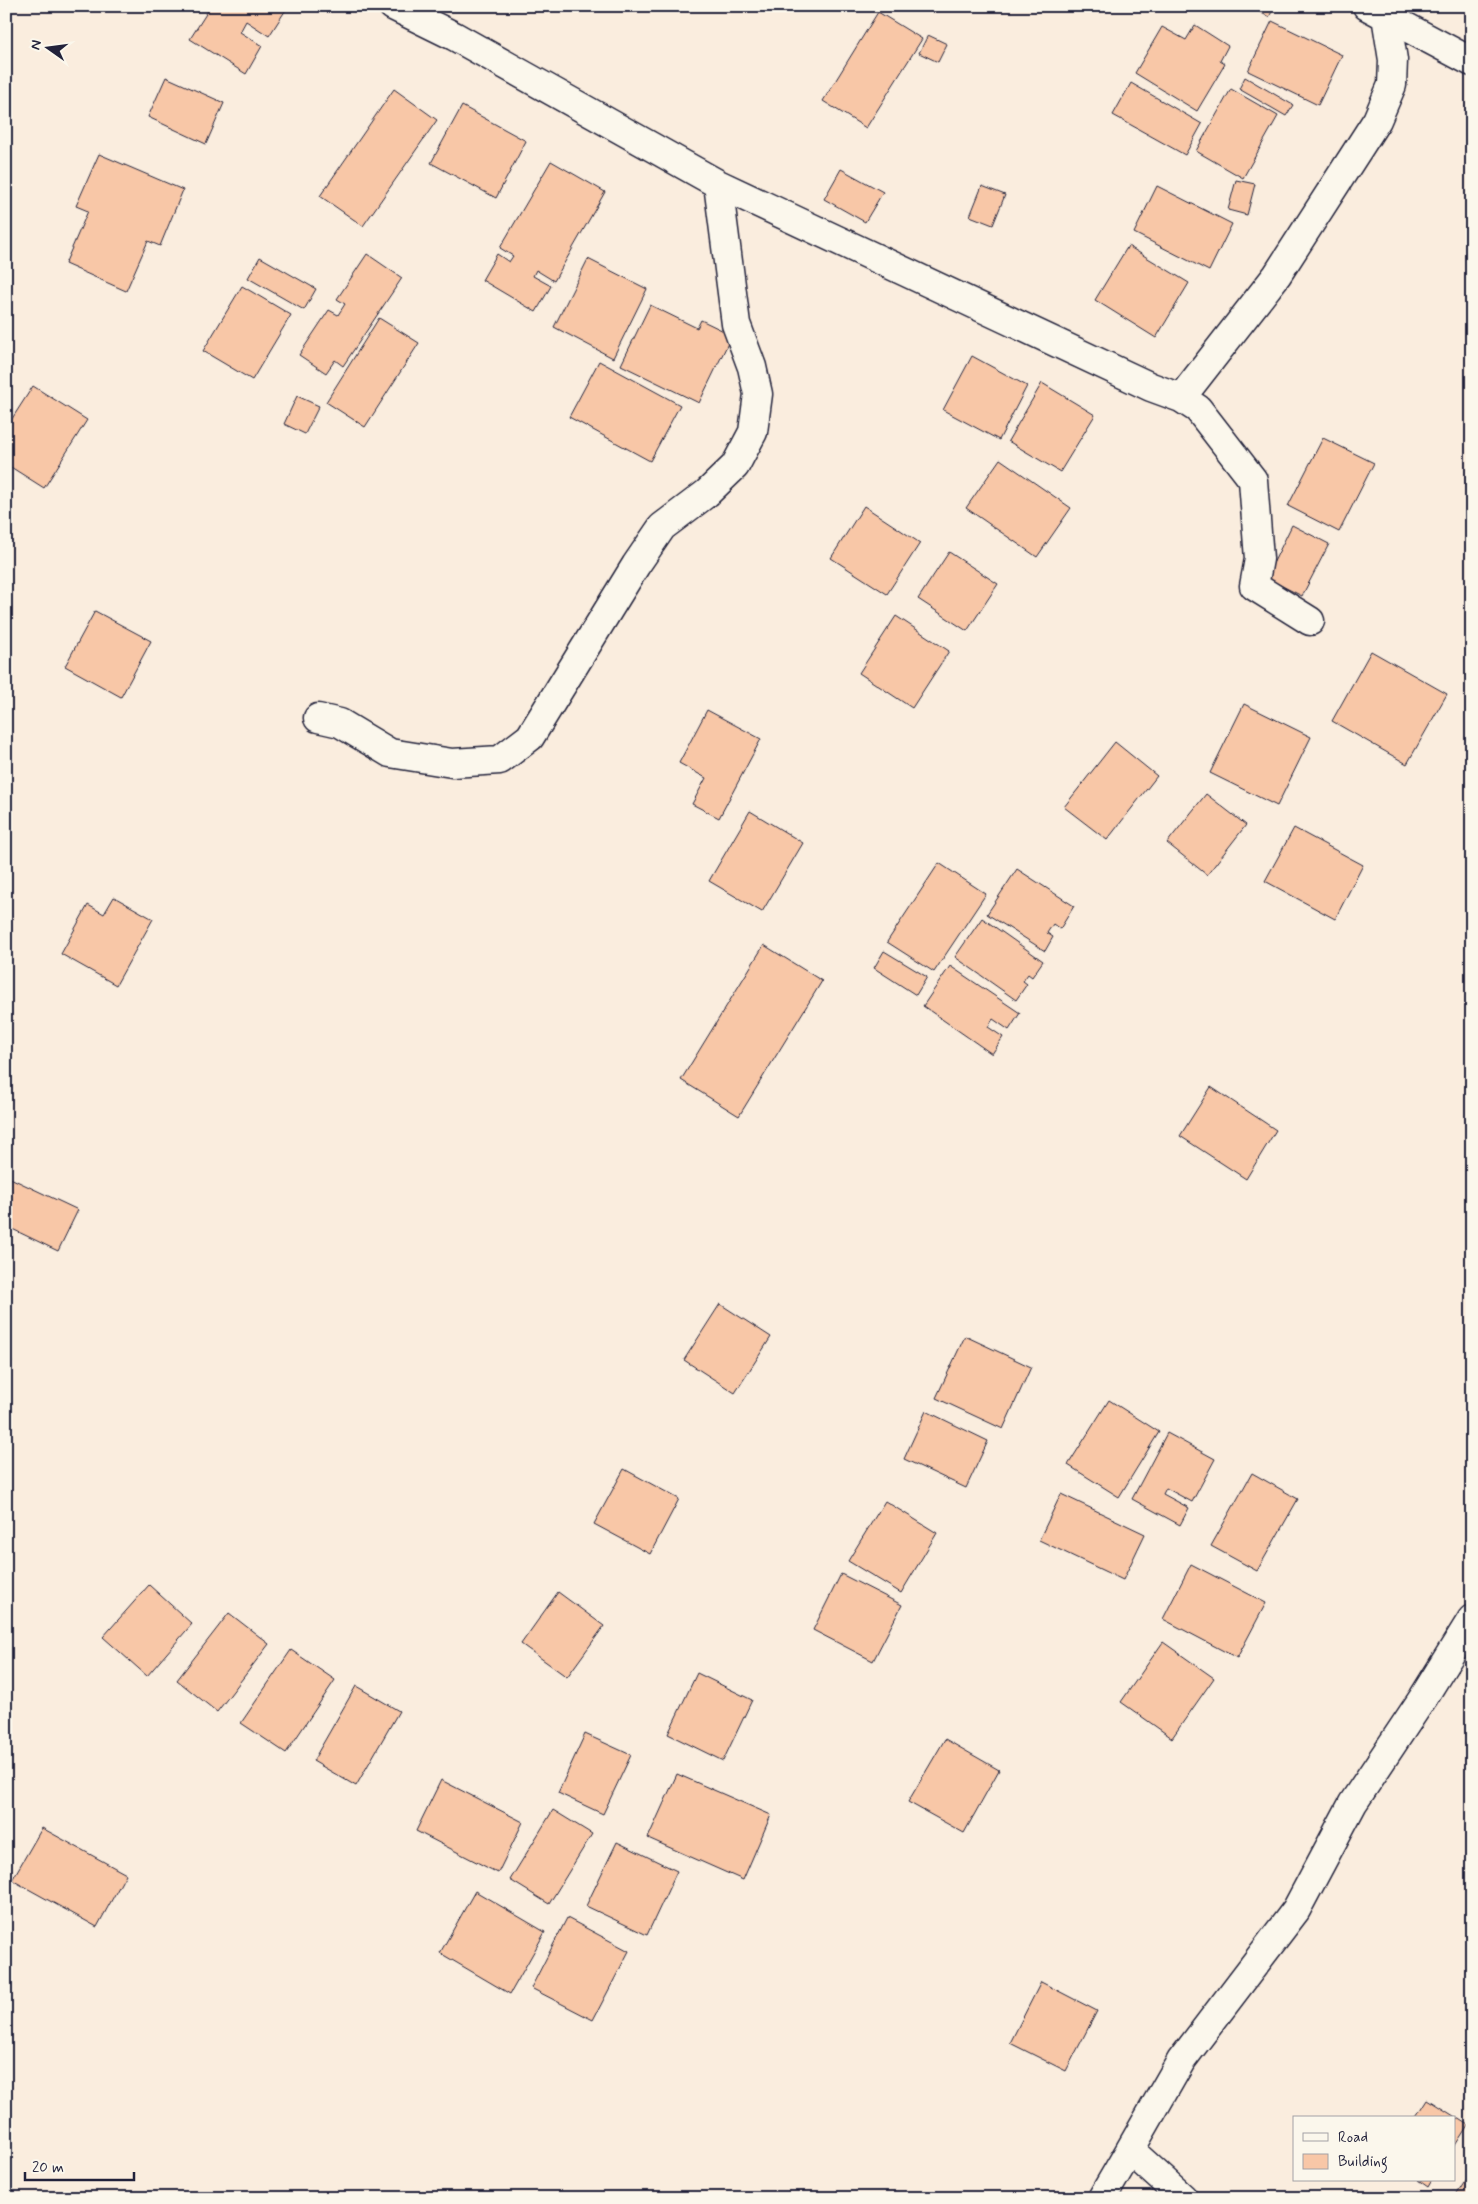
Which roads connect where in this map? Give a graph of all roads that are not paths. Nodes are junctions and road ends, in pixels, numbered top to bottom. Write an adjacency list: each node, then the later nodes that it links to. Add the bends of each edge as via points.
1 (393, 6): 4 (street, via 454,36)
2 (1377, 11): 3 (street); 5 (street, via 1393,60 1392,85 1378,120 1277,275)
3 (1472, 62)
4 (718, 184): 5 (street); 7 (street, via 736,324 758,394 752,432 735,466 662,528 530,737 500,760 452,763 390,753 340,723)
5 (1181, 398): 6 (street, via 1198,409 1253,480 1259,559 1254,586)
6 (1310, 621)
7 (318, 718)
8 (1472, 1618): 9 (street, via 1424,1698 1353,1803 1296,1910 1181,2060)
9 (1130, 2150): 10 (street); 11 (street)
10 (1102, 2198)
11 (1183, 2198)

